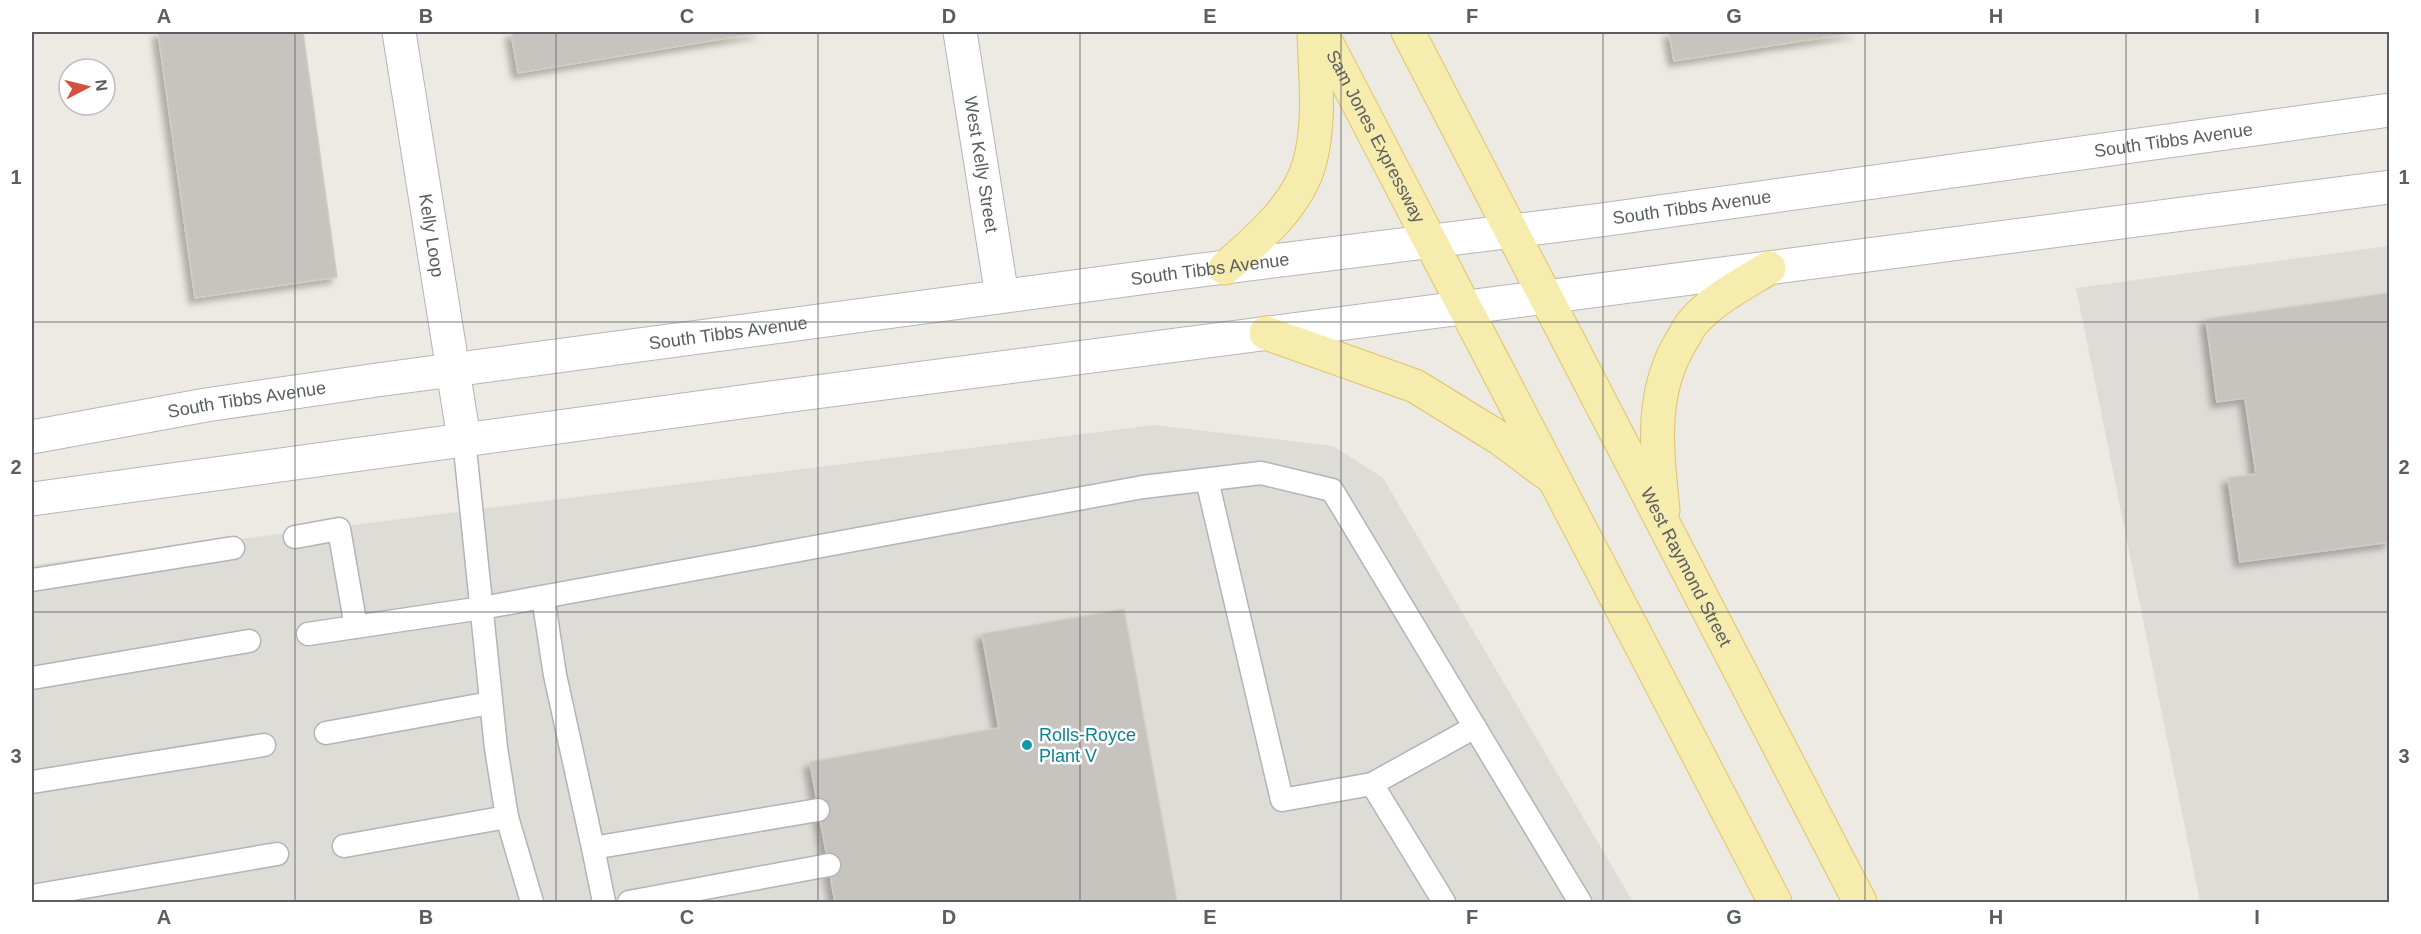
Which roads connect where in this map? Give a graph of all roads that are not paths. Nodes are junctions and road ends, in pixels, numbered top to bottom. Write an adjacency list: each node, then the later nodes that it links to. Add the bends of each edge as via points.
1 (399, 32): 16 (main road, Kelly Loop)
2 (960, 32): 12 (main road, West Kelly Street)
3 (1314, 32): 10 (main road, via 1316,131 1310,162 1299,187 1278,217)
4 (1322, 32): 9 (main road, Sam Jones Expressway)
5 (1408, 32): 8 (main road)
6 (2390, 110): 8 (main road, South Tibbs Avenue)
7 (2390, 187): 11 (main road)
8 (1512, 231): 9 (main road, South Tibbs Avenue); 13 (main road, West Raymond Street)
9 (1432, 243): 10 (main road, South Tibbs Avenue); 14 (main road)
10 (1225, 268): 12 (main road, South Tibbs Avenue)
11 (1769, 268): 13 (main road); 22 (main road, via 1726,293 1693,322 1670,359 1660,393 1659,416)
12 (1002, 297): 16 (main road, South Tibbs Avenue)
13 (1545, 298): 14 (main road); 22 (main road, West Raymond Street)
14 (1464, 308): 15 (main road); 20 (main road)
15 (1266, 333): 18 (main road); 20 (main road, via 1415,386 1501,439)
16 (453, 370): 17 (main road, South Tibbs Avenue, via 206,405); 18 (main road, Kelly Loop)
17 (32, 437)
18 (464, 439): 21 (main road); 27 (lane)
19 (1207, 480): 26 (lane, via 1143,487); 33 (lane, via 1261,473 1332,490); 37 (lane, via 1282,800)
20 (1555, 480): 50 (main road)
21 (32, 499)
22 (1664, 526): 51 (main road, West Raymond Street)
23 (295, 537): 28 (lane, via 339,529)
24 (233, 548): 25 (lane)
25 (32, 580)
26 (543, 597): 27 (lane); 41 (lane, via 555,675)
27 (482, 608): 28 (lane); 32 (lane)
28 (357, 627): 29 (lane)
29 (308, 634)
30 (249, 641): 31 (lane)
31 (32, 678)
32 (490, 703): 34 (lane); 39 (lane)
33 (1475, 727): 37 (lane); 49 (lane)
34 (326, 733)
35 (264, 745): 36 (lane)
36 (32, 782)
37 (1372, 784): 48 (lane)
38 (818, 810): 41 (lane)
39 (507, 817): 40 (lane); 45 (lane)
40 (344, 846)
41 (593, 848): 46 (lane)
42 (277, 854): 44 (lane)
43 (829, 865): 47 (lane)
44 (32, 896)
45 (532, 903)
46 (604, 903)
47 (629, 903)
48 (1444, 903)
49 (1580, 903)
50 (1775, 903)
51 (1860, 903)

